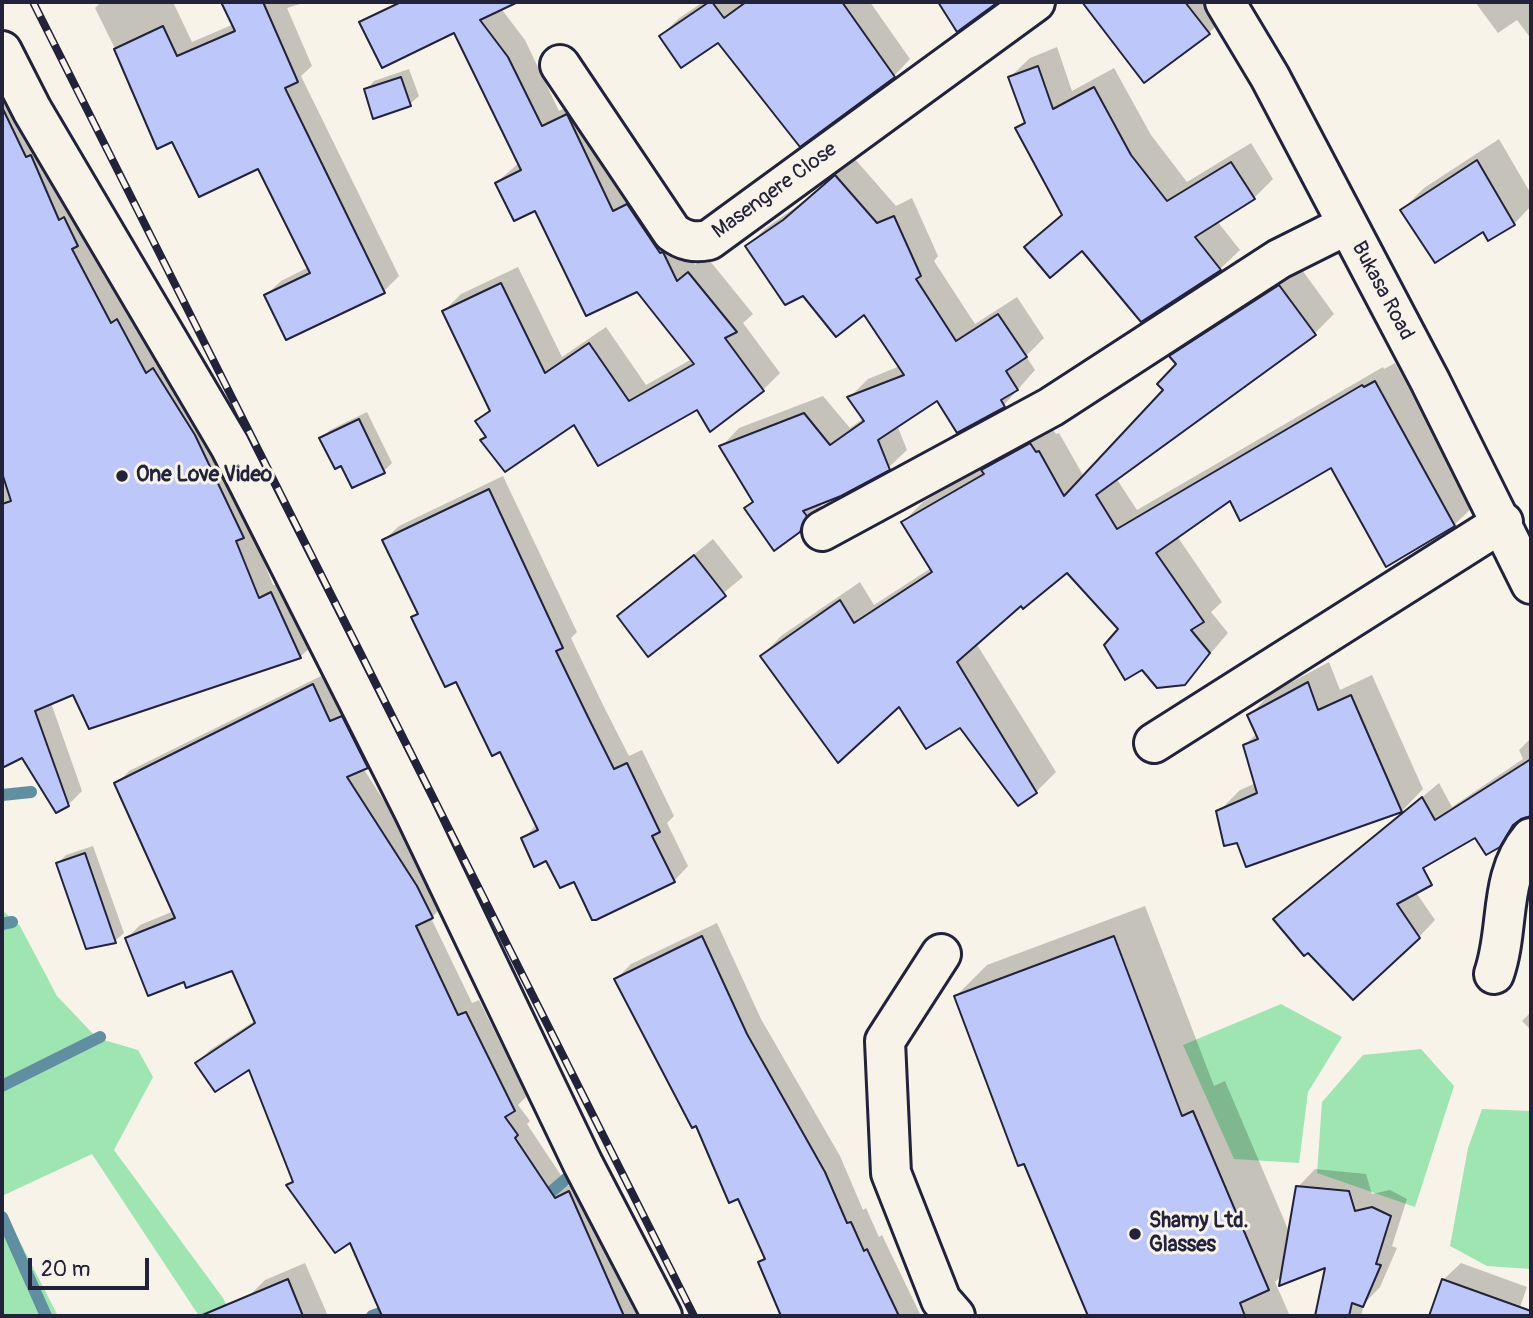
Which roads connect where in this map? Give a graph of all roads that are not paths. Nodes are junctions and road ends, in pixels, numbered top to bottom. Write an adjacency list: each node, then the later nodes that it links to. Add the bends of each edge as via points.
1 (1035, 2): 4 (street, Masengere Close, via 709,240 698,243 672,232)
2 (1225, 2): 5 (street, Bukasa Road)
3 (2, 51): 13 (street, via 32,110 230,446)
4 (560, 65)
5 (1347, 225): 6 (street, Bukasa Road); 7 (street, via 1279,259 1051,407)
6 (1503, 522): 8 (street, Bukasa Road); 9 (street)
7 (822, 531)
8 (1531, 584)
9 (1154, 743)
10 (1531, 838): 12 (street, via 1512,866 1503,942)
11 (941, 954): 14 (street, via 885,1041 891,1173 941,1300)
12 (1494, 974)
13 (662, 1316)
14 (955, 1316)

